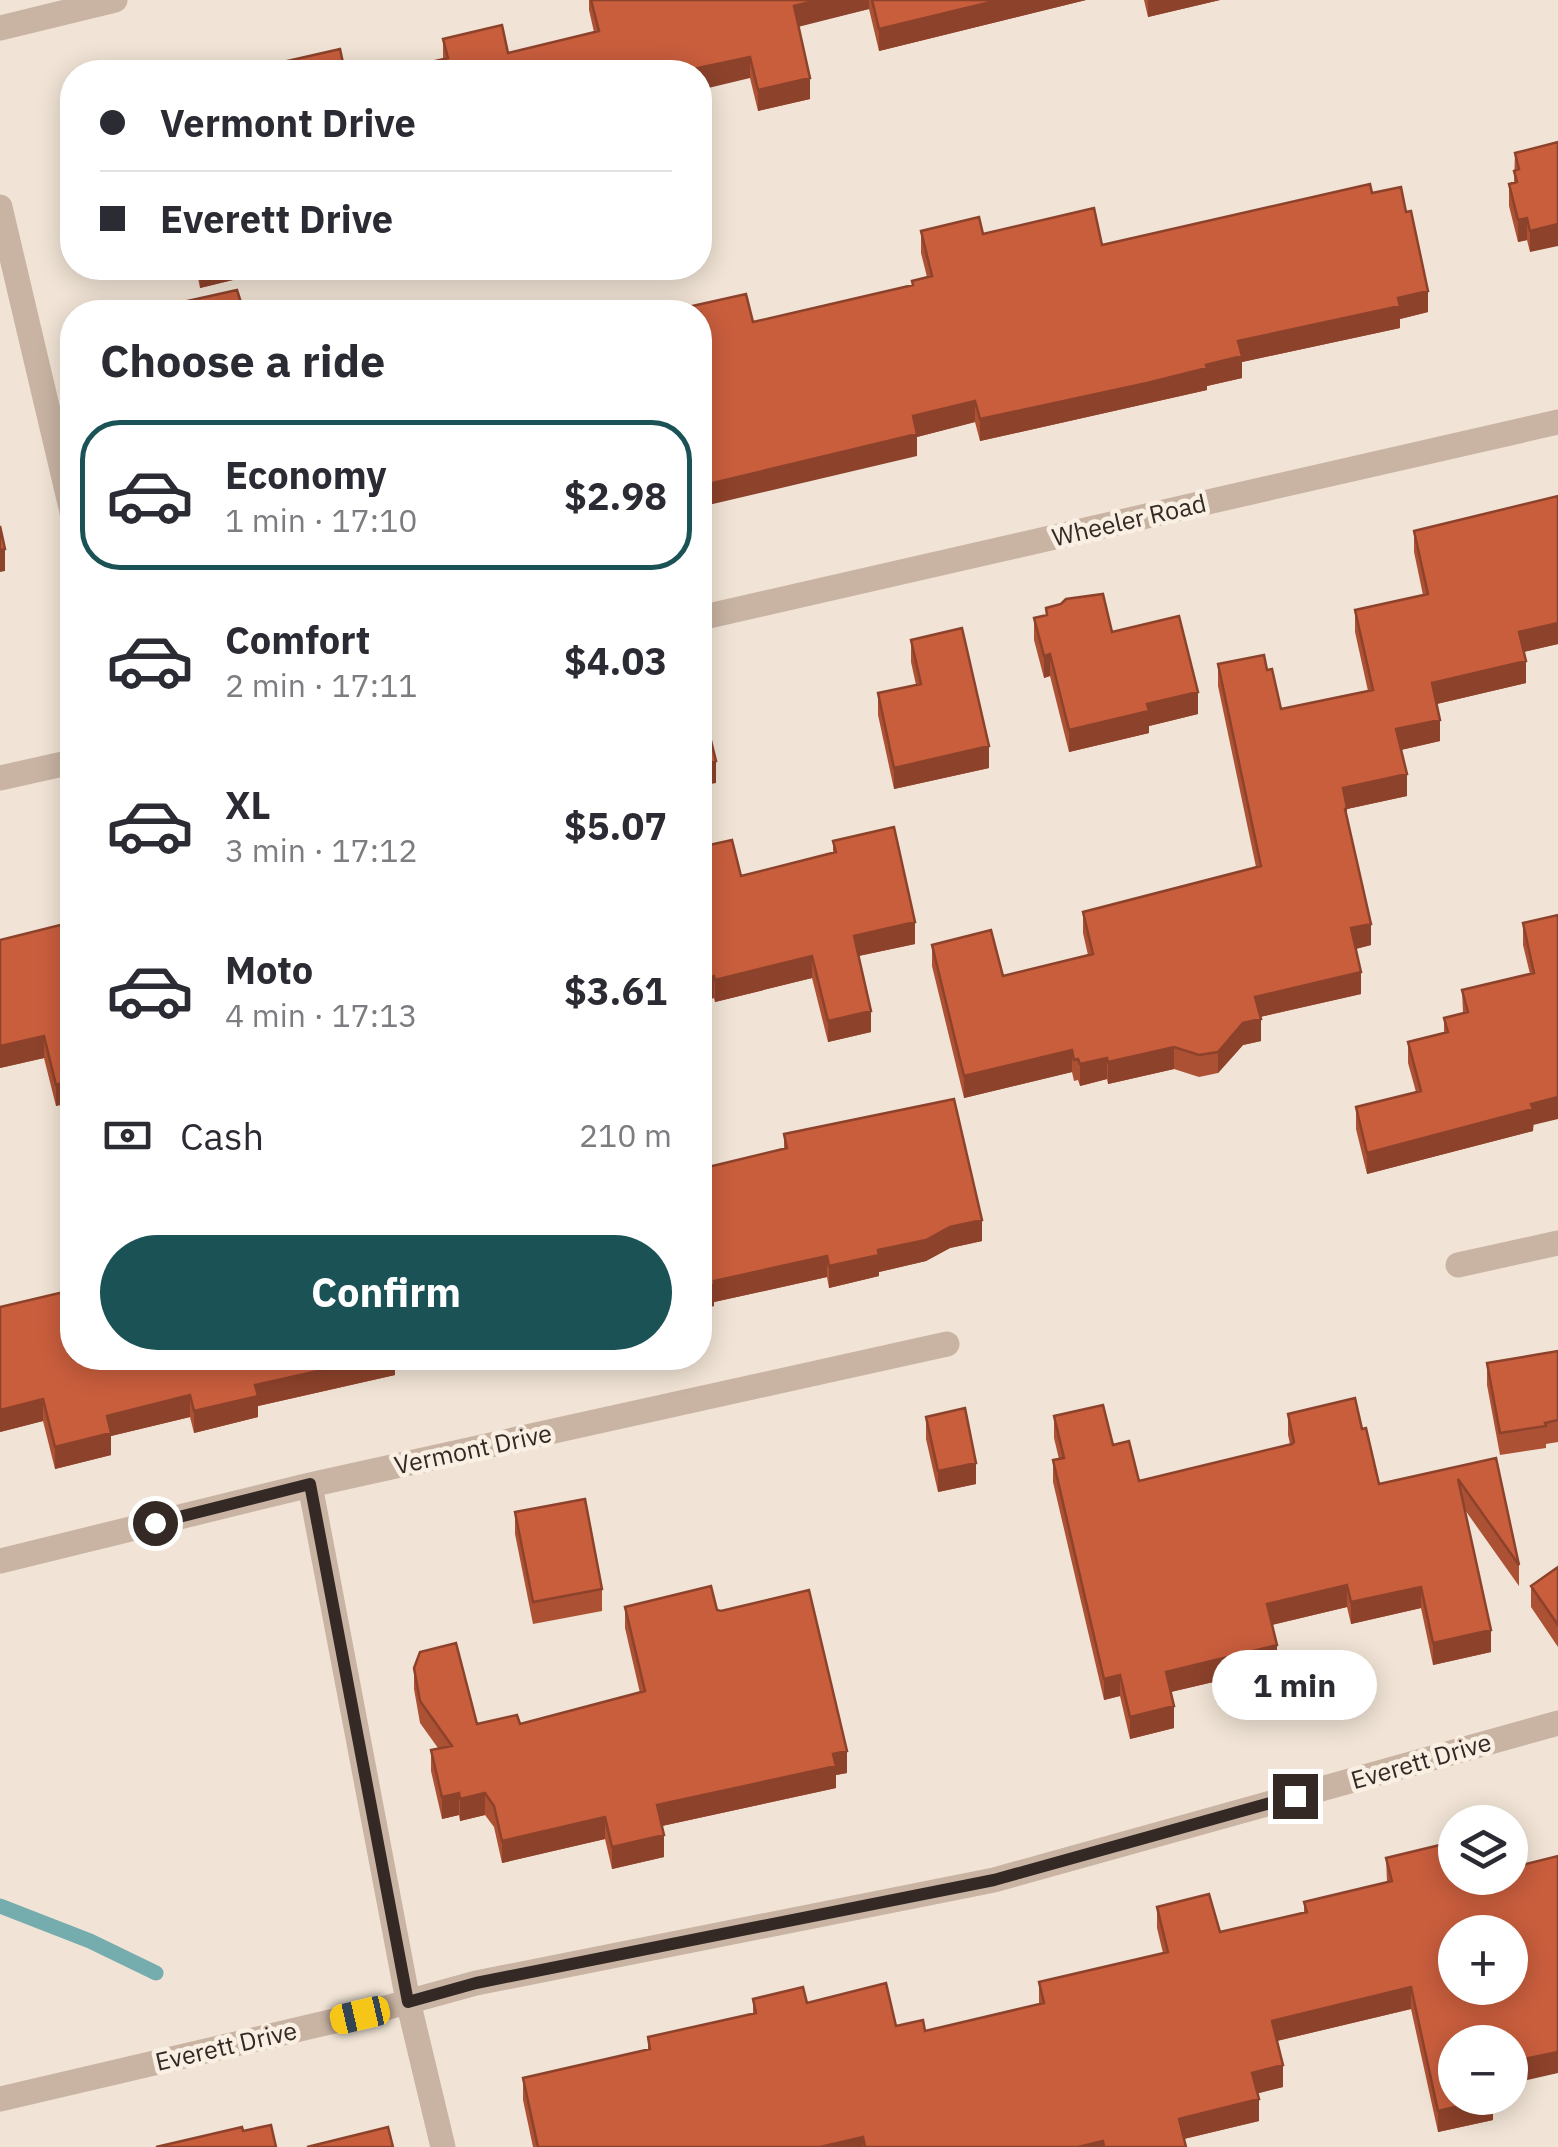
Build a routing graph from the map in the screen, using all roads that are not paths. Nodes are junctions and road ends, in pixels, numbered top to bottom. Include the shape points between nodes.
1 (115, 0) edge
2 (0, 28) edge
3 (0, 207) edge
4 (1558, 422) edge
5 (60, 461) edge
6 (712, 615) edge
7 (60, 765) edge
8 (0, 778) edge
9 (1558, 1243) edge
10 (1458, 1265) dead end
11 (947, 1344) dead end
12 (310, 1484) junction
13 (0, 1561) edge
14 (1558, 1723) edge
15 (408, 2002) junction
16 (0, 2099) edge
17 (443, 2147) edge

1 - 2 street
3 - 5 street
4 - 6 street, Wheeler Road
7 - 8 street
9 - 10 street
11 - 12 street, Vermont Drive
12 - 13 street, Vermont Drive
12 - 15 street
14 - 15 street, Everett Drive via 994,1880
15 - 16 street, Everett Drive
15 - 17 street

